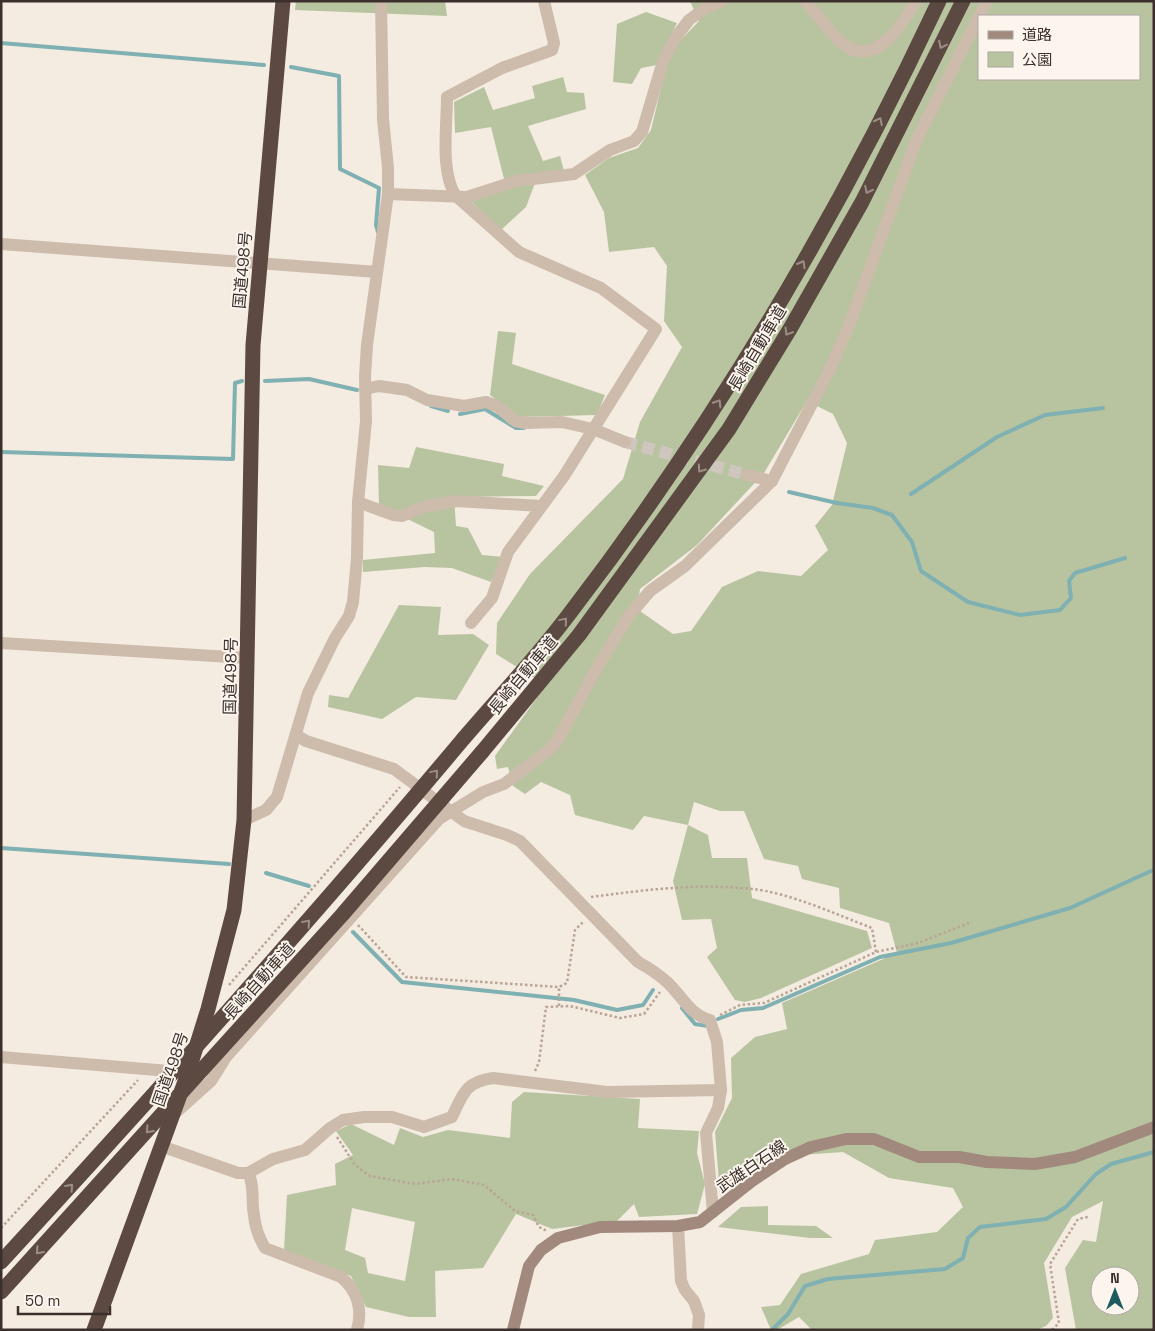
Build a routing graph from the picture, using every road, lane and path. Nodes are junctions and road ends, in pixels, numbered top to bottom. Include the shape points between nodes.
1 (283, 1) edge
2 (381, 1) edge
3 (544, 1) edge
4 (722, 1) edge
5 (805, 1) edge
6 (916, 1) edge
7 (939, 1) edge
8 (963, 1) edge
9 (987, 1) edge
10 (980, 15) edge
11 (978, 19) edge
12 (388, 194) junction
13 (456, 196) junction
14 (1, 244) edge
15 (260, 263) junction
16 (377, 272) junction
17 (365, 389) junction
18 (594, 428) junction
19 (625, 442) tunnel mouth
20 (747, 475) tunnel mouth
21 (772, 482) junction
22 (358, 502) junction
23 (541, 506) junction
24 (471, 623) dead end
25 (1, 643) edge
26 (247, 658) junction
27 (296, 735) junction
28 (408, 778) junction
29 (451, 811) junction
30 (244, 820) junction
31 (577, 899) junction
32 (590, 915) junction
33 (351, 918) junction
34 (972, 922) dead end
35 (876, 952) junction
36 (669, 983) junction
37 (227, 987) dead end
38 (559, 987) junction
39 (558, 1006) junction
40 (710, 1020) junction
41 (1, 1058) edge
42 (147, 1069) junction
43 (188, 1073) junction
44 (529, 1083) junction
45 (721, 1090) junction
46 (172, 1115) junction
47 (1154, 1126) edge
48 (330, 1128) junction
49 (161, 1146) junction
50 (248, 1173) junction
51 (713, 1212) junction
52 (1088, 1217) dead end
53 (678, 1226) junction
54 (1, 1228) edge
55 (558, 1238) junction
56 (1, 1262) edge
57 (1, 1292) edge
58 (94, 1330) edge
59 (357, 1330) edge
60 (513, 1330) edge
61 (698, 1330) edge
62 (1052, 1330) edge

1 - 15 highway, 国道498号
2 - 12 street via 382,120
3 - 13 street via 554,43 552,50 502,68 447,98 446,157 449,186
4 - 13 street via 704,8 676,37 663,61 642,132 634,142 610,150 574,174 516,181 467,197
5 - 6 street via 847,47 861,51 874,50 886,42
56 -> 7 highway, 長崎自動車道, bridge via 334,892 569,614 709,417 772,316 842,194
8 -> 57 highway, 長崎自動車道, bridge via 862,202 790,329 729,429 580,635 335,922
9 - 10 street
11 - 21 street via 917,139 852,320
12 - 13 street
12 - 16 street
13 - 18 street via 519,252 601,288 656,329
14 - 15 street
15 - 16 street
15 - 26 highway, 国道498号 via 253,345
16 - 17 street
17 - 18 street via 379,386 408,390 427,400 464,406 486,402 497,406 515,421 562,422
17 - 22 street via 366,421
18 - 19 street
18 - 23 street
20 - 21 street
21 - 29 street via 685,566 650,591 628,617 549,750 504,784
22 - 23 street via 402,516 423,507 456,501
22 - 27 street via 353,602 349,616 308,693
23 - 24 street via 508,552 492,598
25 - 26 street
26 - 30 highway, 国道498号
27 - 28 street via 394,769
27 - 30 street via 277,796 266,810
28 - 29 street
28 - 37 path
29 - 31 street via 464,821 520,841
29 - 33 street via 439,819
30 - 43 highway, 国道498号 via 234,910
31 - 32 street
31 - 35 path via 672,886 753,889 872,928
32 - 36 street via 638,962
32 - 38 path via 575,930 567,983
33 - 38 path via 406,977
33 - 46 street via 226,1058 211,1081
34 - 35 path via 918,943
35 - 40 path via 764,1003 740,1005
36 - 39 path via 644,1014 620,1018
36 - 40 street via 697,1016
38 - 39 path
39 - 44 path via 546,1007 539,1062
40 - 45 street via 716,1042
41 - 42 street
42 - 43 street
42 - 54 path
43 - 46 highway, 国道498号
44 - 45 street via 607,1092
44 - 48 street via 493,1078 480,1080 465,1089 452,1117 424,1127 392,1117 364,1116 343,1120
45 - 51 street via 718,1108 706,1133
46 - 49 highway, 国道498号
47 - 51 main road, 武雄白石線 via 1075,1157 1035,1164 919,1157 874,1139 846,1139 811,1146 785,1159
48 - 50 street via 305,1150 273,1159
48 - 55 path via 354,1166 370,1176 415,1184 452,1179 484,1185 515,1211 533,1215 539,1227
49 - 50 street via 238,1173
49 - 58 highway, 国道498号
50 - 59 street via 254,1215 265,1248 341,1277 351,1286 359,1308
51 - 53 main road, 武雄白石線 via 700,1222
52 - 62 path via 1078,1219 1050,1264 1059,1323
53 - 55 main road, 武雄白石線 via 600,1227
53 - 61 street via 681,1280 694,1301
55 - 60 main road, 武雄白石線 via 541,1250 529,1266

